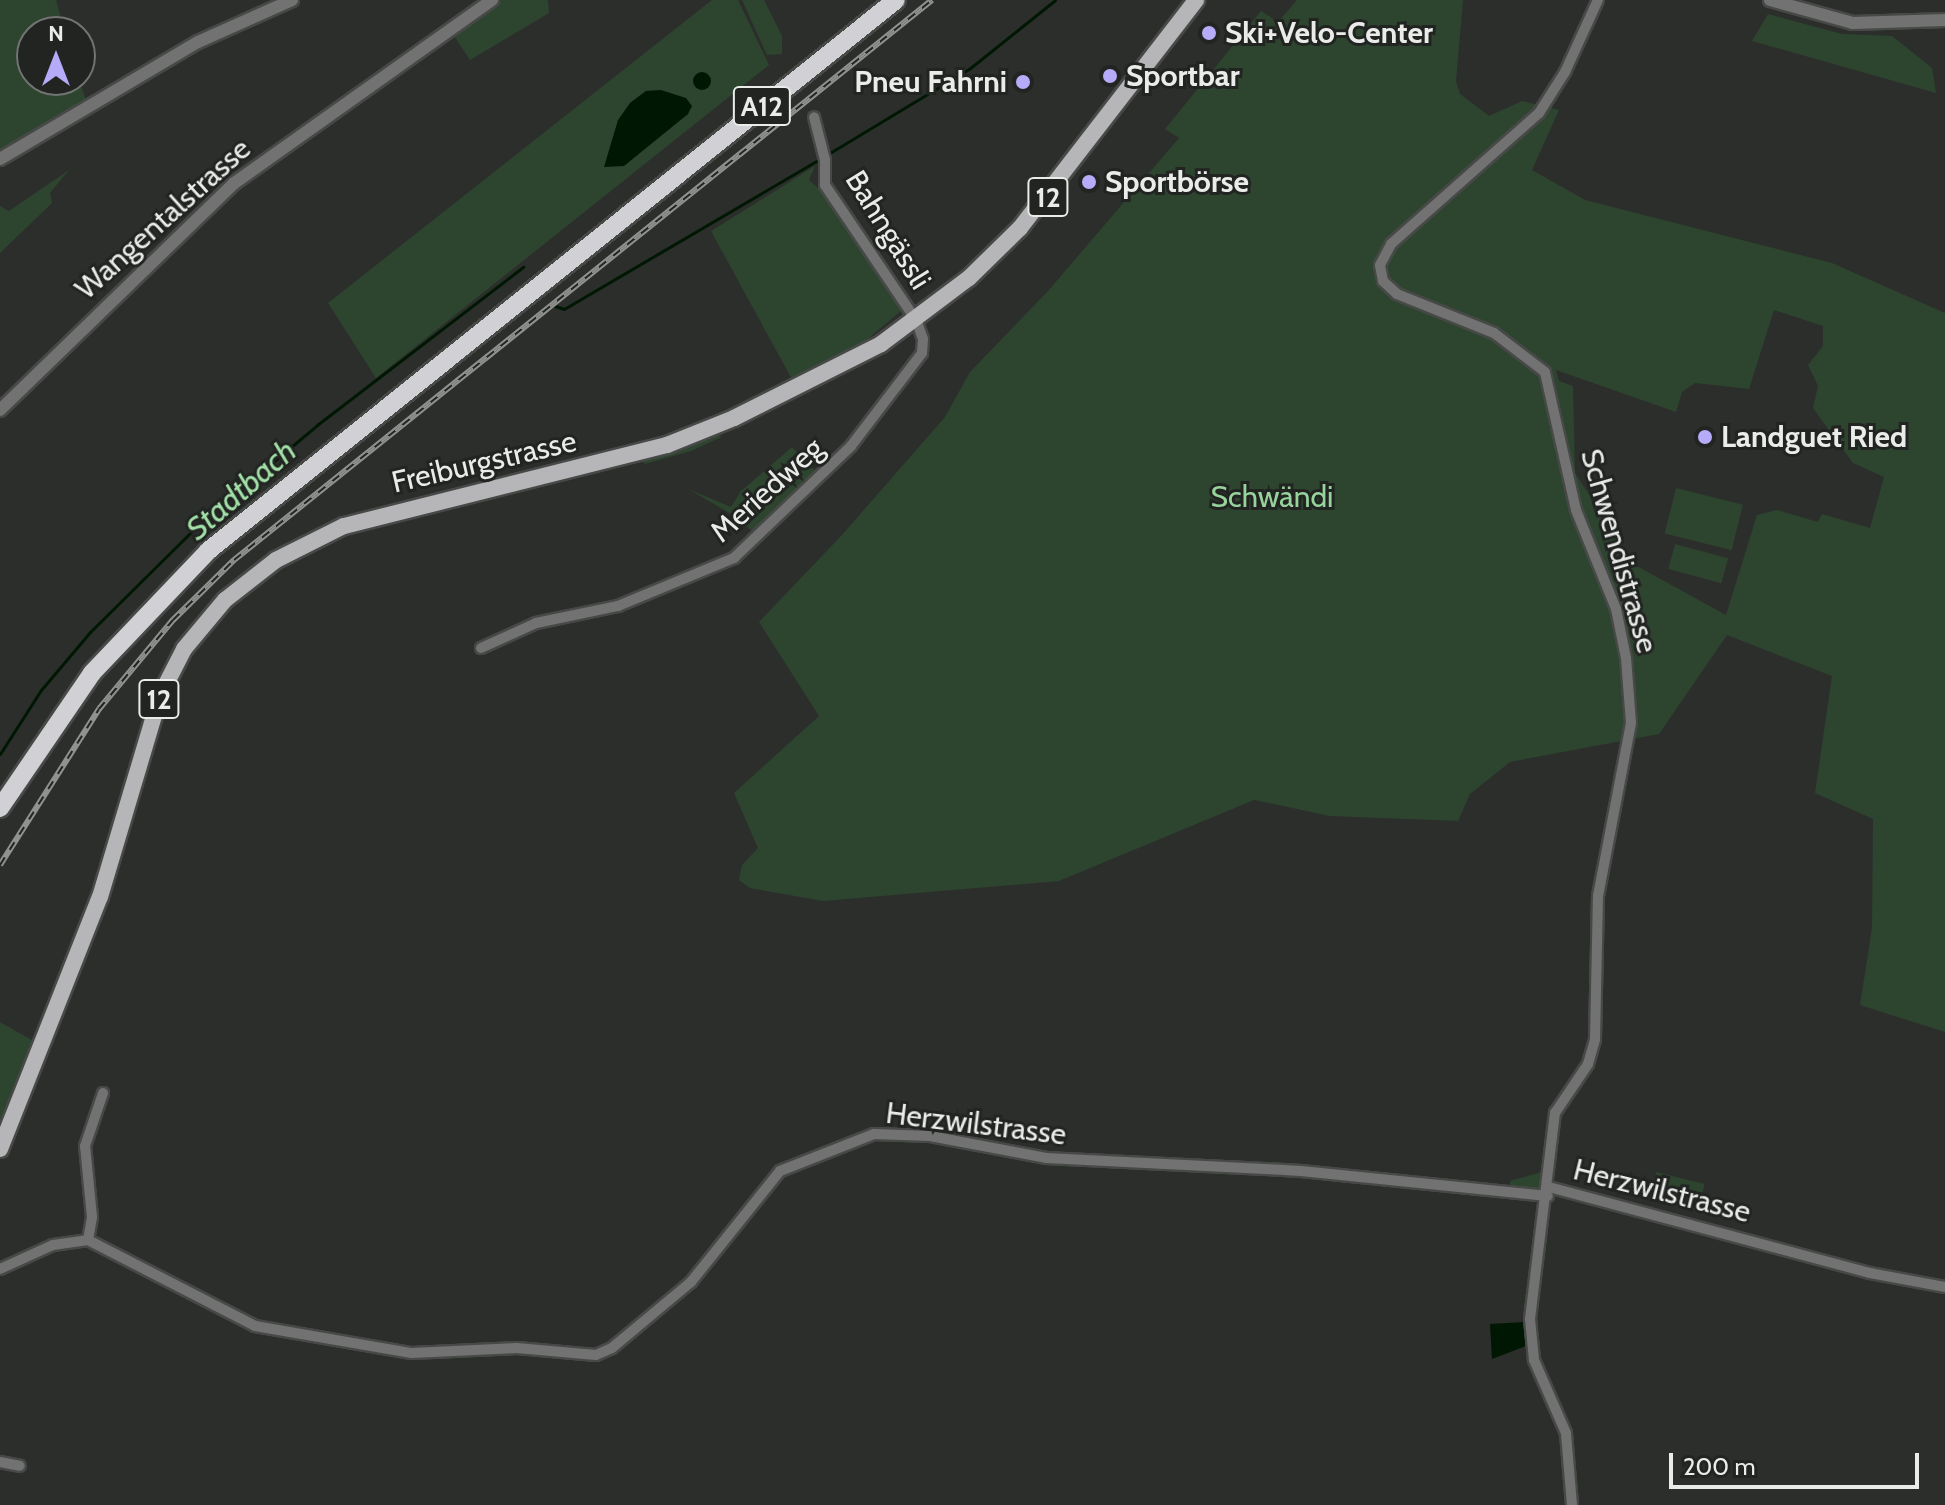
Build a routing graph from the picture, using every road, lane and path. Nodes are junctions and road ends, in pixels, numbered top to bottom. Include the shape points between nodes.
1 (292, 0) edge
2 (492, 0) edge
3 (877, 0) edge
4 (896, 0) edge
5 (1196, 0) edge
6 (1598, 0) edge
7 (1770, 0) edge
8 (1945, 20) edge
9 (814, 117) dead end
10 (0, 159) edge
11 (916, 320) junction
12 (0, 410) edge
13 (481, 648) dead end
14 (0, 784) edge
15 (0, 808) edge
16 (103, 1093) dead end
17 (0, 1149) edge
18 (1549, 1192) junction
19 (88, 1240) junction
20 (0, 1269) edge
21 (1945, 1287) edge
22 (0, 1462) edge
23 (20, 1466) dead end
24 (1572, 1505) edge

1 - 10 street via 198,42
2 - 12 street, Wangentalstrasse via 233,184
3 - 14 highway, A12 via 217,527 150,590 84,664
4 - 15 highway, A12 via 208,551 92,673
5 - 11 main road, Freiburgstrasse / 12 via 1033,214 980,268
6 - 18 street, Schwendistrasse via 1565,72 1539,113 1391,244 1380,265 1383,281 1397,294 1494,333 1545,372 1576,510 1616,609 1626,658 1631,723 1598,896 1595,1039 1588,1064 1555,1113
7 - 8 street via 1863,24
9 - 11 street, Bahngässli via 825,185
11 - 13 street, Meriedweg via 924,346 915,363 857,439 751,546 618,606 528,626
11 - 17 main road, Freiburgstrasse / 12 via 824,376 688,437 586,468 355,522 285,554 232,593 198,629 165,683 100,897
16 - 19 street via 85,1146 92,1217
18 - 19 street, Herzwilstrasse via 1301,1171 1046,1158 930,1136 874,1134 780,1171 691,1282 612,1348 596,1355 517,1348 412,1353 255,1326
18 - 21 street, Herzwilstrasse
18 - 24 street, Schwendistrasse via 1530,1335 1534,1360 1566,1433
19 - 20 street via 53,1245
22 - 23 street

